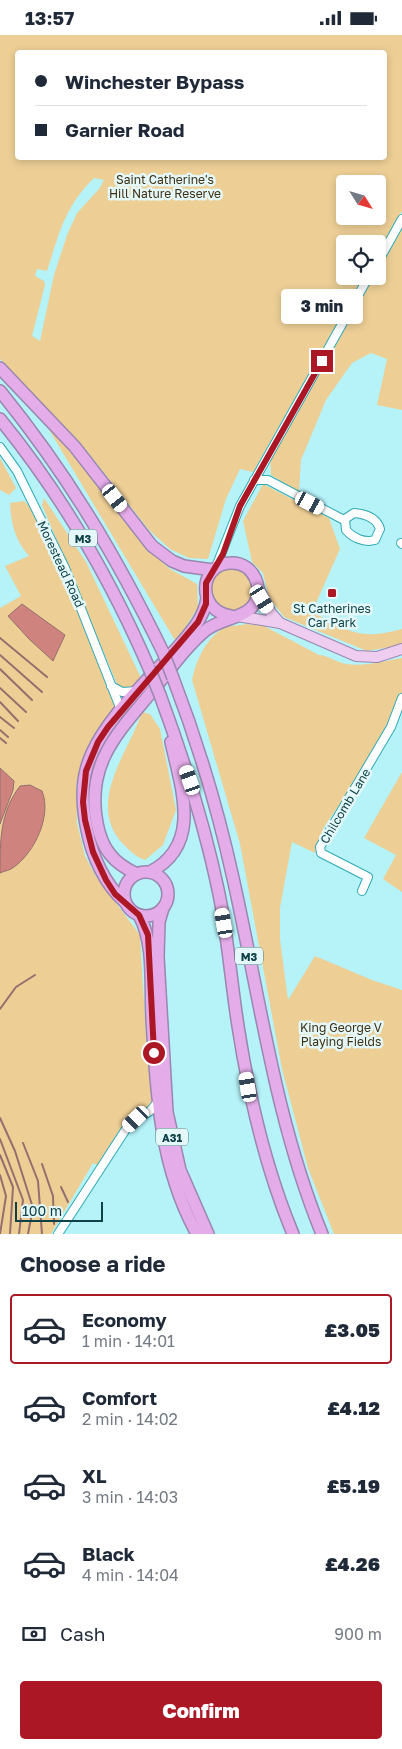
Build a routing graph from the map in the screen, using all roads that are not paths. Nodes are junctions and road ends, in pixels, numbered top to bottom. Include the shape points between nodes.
1 (402, 219) edge
2 (386, 248) edge
3 (364, 285) edge
4 (0, 368) edge
5 (0, 391) edge
6 (0, 419) edge
7 (0, 447) edge
8 (254, 481) junction
9 (344, 520) junction
10 (227, 544) junction
11 (237, 563) junction
12 (214, 570) junction
13 (259, 589) junction
14 (207, 598) junction
15 (234, 616) junction
16 (280, 623) junction
17 (402, 649) edge
18 (111, 686) junction
19 (139, 690) junction
20 (160, 695) junction
21 (402, 698) edge
22 (121, 710) junction
23 (150, 872) junction
24 (136, 874) junction
25 (362, 891) dead end
26 (125, 902) junction
27 (163, 908) junction
28 (139, 915) junction
29 (158, 1102) junction
30 (141, 1116) junction
31 (160, 1120) junction
32 (58, 1234) edge
33 (197, 1234) edge
34 (208, 1234) edge
35 (293, 1234) edge
36 (322, 1234) edge

1 - 2 street
3 - 8 street
4 - 12 highway via 94,469 152,546 184,566
5 - 36 highway, M3, bridge via 38,439 92,518 129,583 173,678 219,817 276,1090 296,1164
6 - 20 highway, M3, bridge via 44,476 89,547 125,614
7 - 18 street, Morestead Road via 17,471 65,568
8 - 9 street via 268,480
8 - 10 street via 235,518
9 - 9 street via 354,513 368,516 378,523 378,536 366,542 351,535
10 - 11 street via 229,554
10 - 12 street
11 - 12 highway via 226,563
11 - 13 highway via 255,575
12 - 14 highway via 206,583
13 - 15 highway via 253,607
13 - 16 main road
14 - 15 highway via 214,609
14 - 19 highway via 204,611 192,631
15 - 16 main road
15 - 24 highway via 204,631 117,733 101,759 94,802 101,839 112,859
16 - 17 main road via 356,656 377,657
18 - 19 street via 122,692
18 - 22 street, Morestead Road
19 - 22 highway
20 - 23 highway, M3 via 182,794 184,818 175,853
20 - 35 highway, M3 via 190,780 210,853 225,929 248,1087 268,1167
21 - 25 street, Chilcomb Lane via 391,727 320,847 321,853 328,858 368,877
22 - 26 highway via 90,757 83,802 88,837 100,867 115,894
23 - 24 highway
23 - 27 highway via 167,886
24 - 26 highway via 124,889
26 - 28 highway
27 - 28 highway via 152,915
27 - 34 highway, A31 via 159,922 158,957 167,1112 180,1170
28 - 29 highway, A31 via 148,935
29 - 30 street
29 - 31 highway, A31
30 - 31 street
30 - 32 street via 120,1137
31 - 33 highway, A31 via 173,1174

